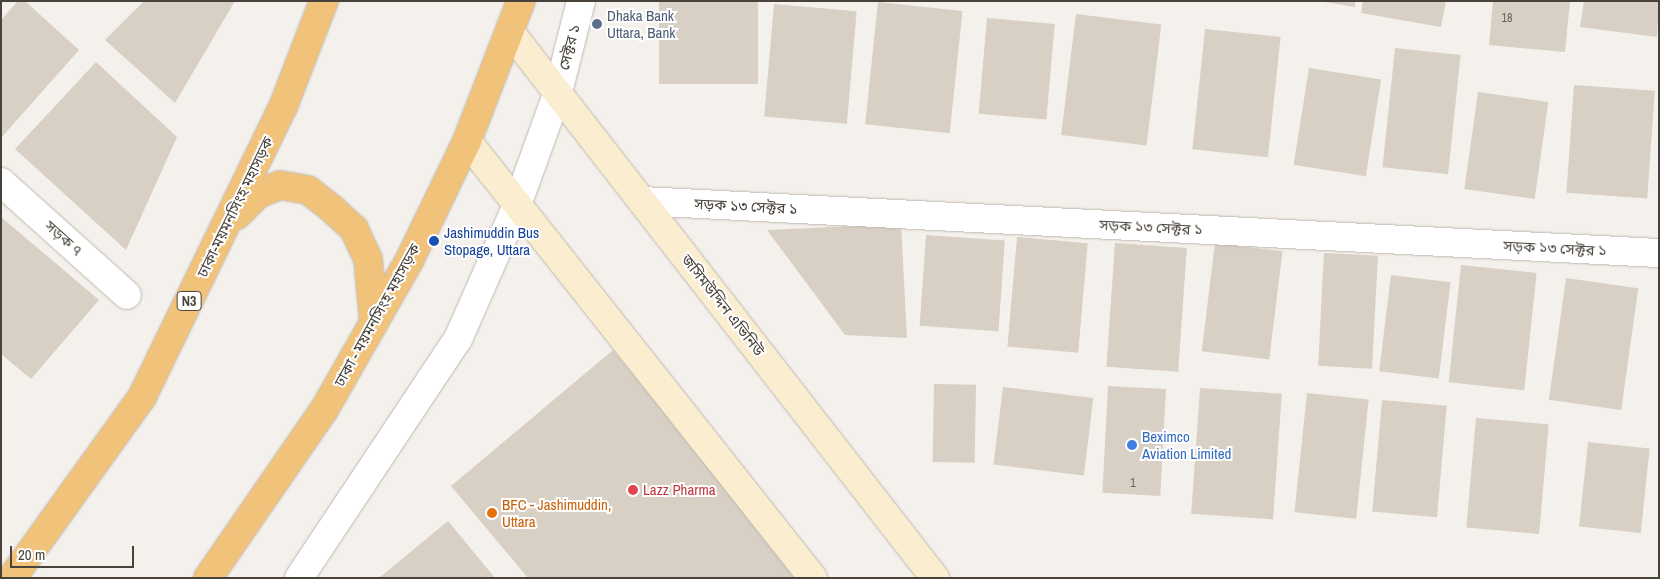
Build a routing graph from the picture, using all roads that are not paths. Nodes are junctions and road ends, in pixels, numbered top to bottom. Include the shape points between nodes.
1 (324, 1) edge
2 (521, 1) edge
3 (581, 1) edge
4 (511, 33) junction
5 (558, 92) junction
6 (467, 141) junction
7 (1, 182) edge
8 (642, 200) junction
9 (517, 205) junction
10 (228, 223) junction
11 (1659, 253) edge
12 (127, 295) dead end
13 (374, 323) junction
14 (12, 578) edge
15 (208, 578) edge
16 (299, 578) edge
17 (812, 578) edge
18 (935, 578) edge

1 - 10 highway, ঢাকা-ময়মনসিংহ মহাসড়ক / N3 via 283,107
2 - 4 highway, ঢাকা - ময়মনসিংহ মহাসড়ক
3 - 5 street, সেক্টর ১
4 - 5 street, জসিমউদ্দিন এভিনিউ
4 - 6 highway, ঢাকা - ময়মনসিংহ মহাসড়ক
5 - 8 street, জসিমউদ্দিন এভিনিউ
5 - 9 street, সেক্টর ১
6 - 9 street
6 - 13 highway, ঢাকা - ময়মনসিংহ মহাসড়ক
7 - 12 street, সড়ক ৭
8 - 11 street, সড়ক ১৩ সেক্টর ১
8 - 18 street, জসিমউদ্দিন এভিনিউ
9 - 16 street, সেক্টর ১ via 458,339
9 - 17 street
10 - 13 highway via 258,194 280,185 308,190 354,229 368,259
10 - 14 highway, ঢাকা-ময়মনসিংহ মহাসড়ক / N3 via 142,397
13 - 15 highway, ঢাকা - ময়মনসিংহ মহাসড়ক via 324,410

